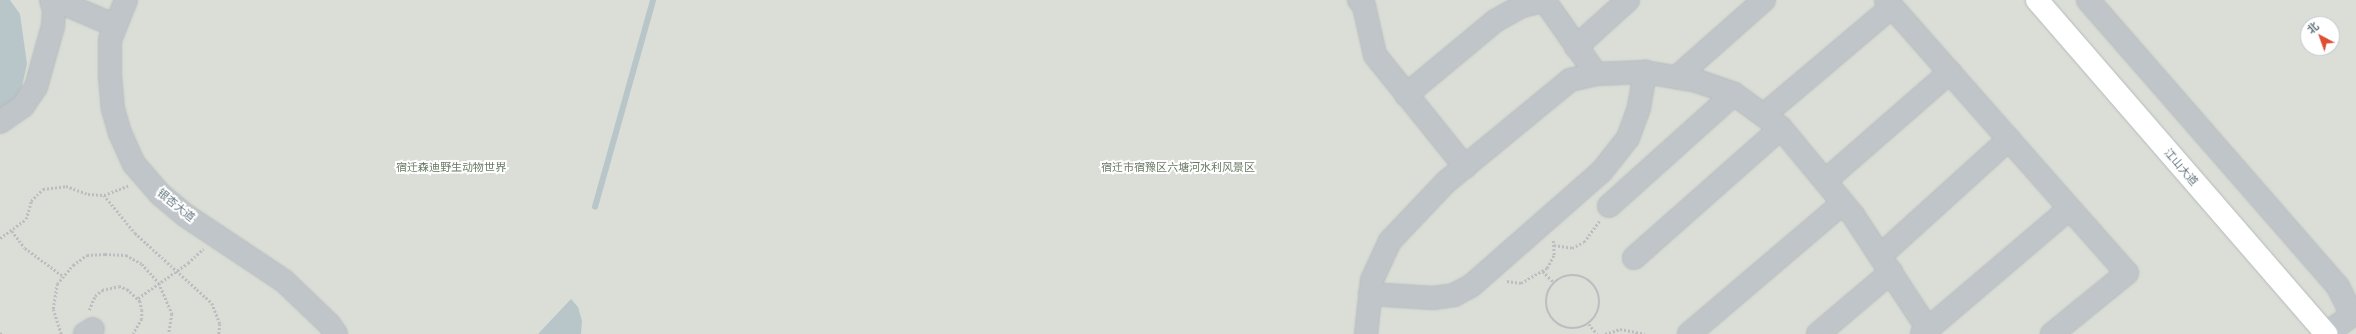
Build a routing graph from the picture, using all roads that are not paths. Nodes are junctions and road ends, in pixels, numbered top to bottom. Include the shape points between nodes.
1 (51, 0) edge
2 (56, 0) edge
3 (127, 0) edge
4 (1628, 0) edge
5 (1764, 0) edge
6 (2037, 0) edge
7 (2088, 0) edge
8 (1544, 1) edge
9 (1365, 2) edge
10 (1889, 3) edge
11 (116, 26) junction
12 (1576, 47) junction
13 (1645, 72) junction
14 (1950, 72) junction
15 (1596, 74) junction
16 (1677, 77) junction
17 (1734, 94) junction
18 (1406, 95) junction
19 (0, 122) edge
20 (1773, 122) junction
21 (2009, 139) junction
22 (1465, 167) junction
23 (1825, 181) junction
24 (1843, 203) junction
25 (1608, 206) road end
26 (2073, 212) junction
27 (1634, 258) dead end
28 (1886, 264) junction
29 (1370, 294) junction
30 (2354, 313) edge
31 (1363, 331) edge
32 (1925, 331) edge
33 (336, 334) edge
34 (1689, 334) edge
35 (1818, 334) edge
36 (2052, 334) edge
37 (2326, 334) edge

1 - 19 street via 54,10 53,26 36,86 23,106
2 - 11 street
3 - 11 street, 银杏大道
4 - 12 street
5 - 16 street
6 - 37 main road, 江山大道
7 - 30 street via 2338,287
8 - 12 street
8 - 18 street via 1522,6 1495,21
9 - 18 street via 1375,56
10 - 14 street
10 - 20 street
11 - 33 street, 银杏大道 via 110,40 113,109 120,133 134,164 160,194 284,281 329,324
12 - 15 street
13 - 15 street
13 - 16 street
13 - 29 street via 1639,107 1628,138 1602,171 1485,274 1454,295 1407,298
14 - 21 street
14 - 23 street
15 - 22 street via 1570,80
16 - 17 street
17 - 20 street
17 - 25 street
18 - 22 street
20 - 23 street
20 - 27 street
21 - 26 street
21 - 28 street
22 - 29 street via 1446,182 1390,241 1372,280
23 - 24 street
24 - 28 street
24 - 34 street
26 - 32 street via 2063,214
26 - 36 street via 2127,273
28 - 32 street
28 - 35 street
29 - 31 street
30 - 37 street

